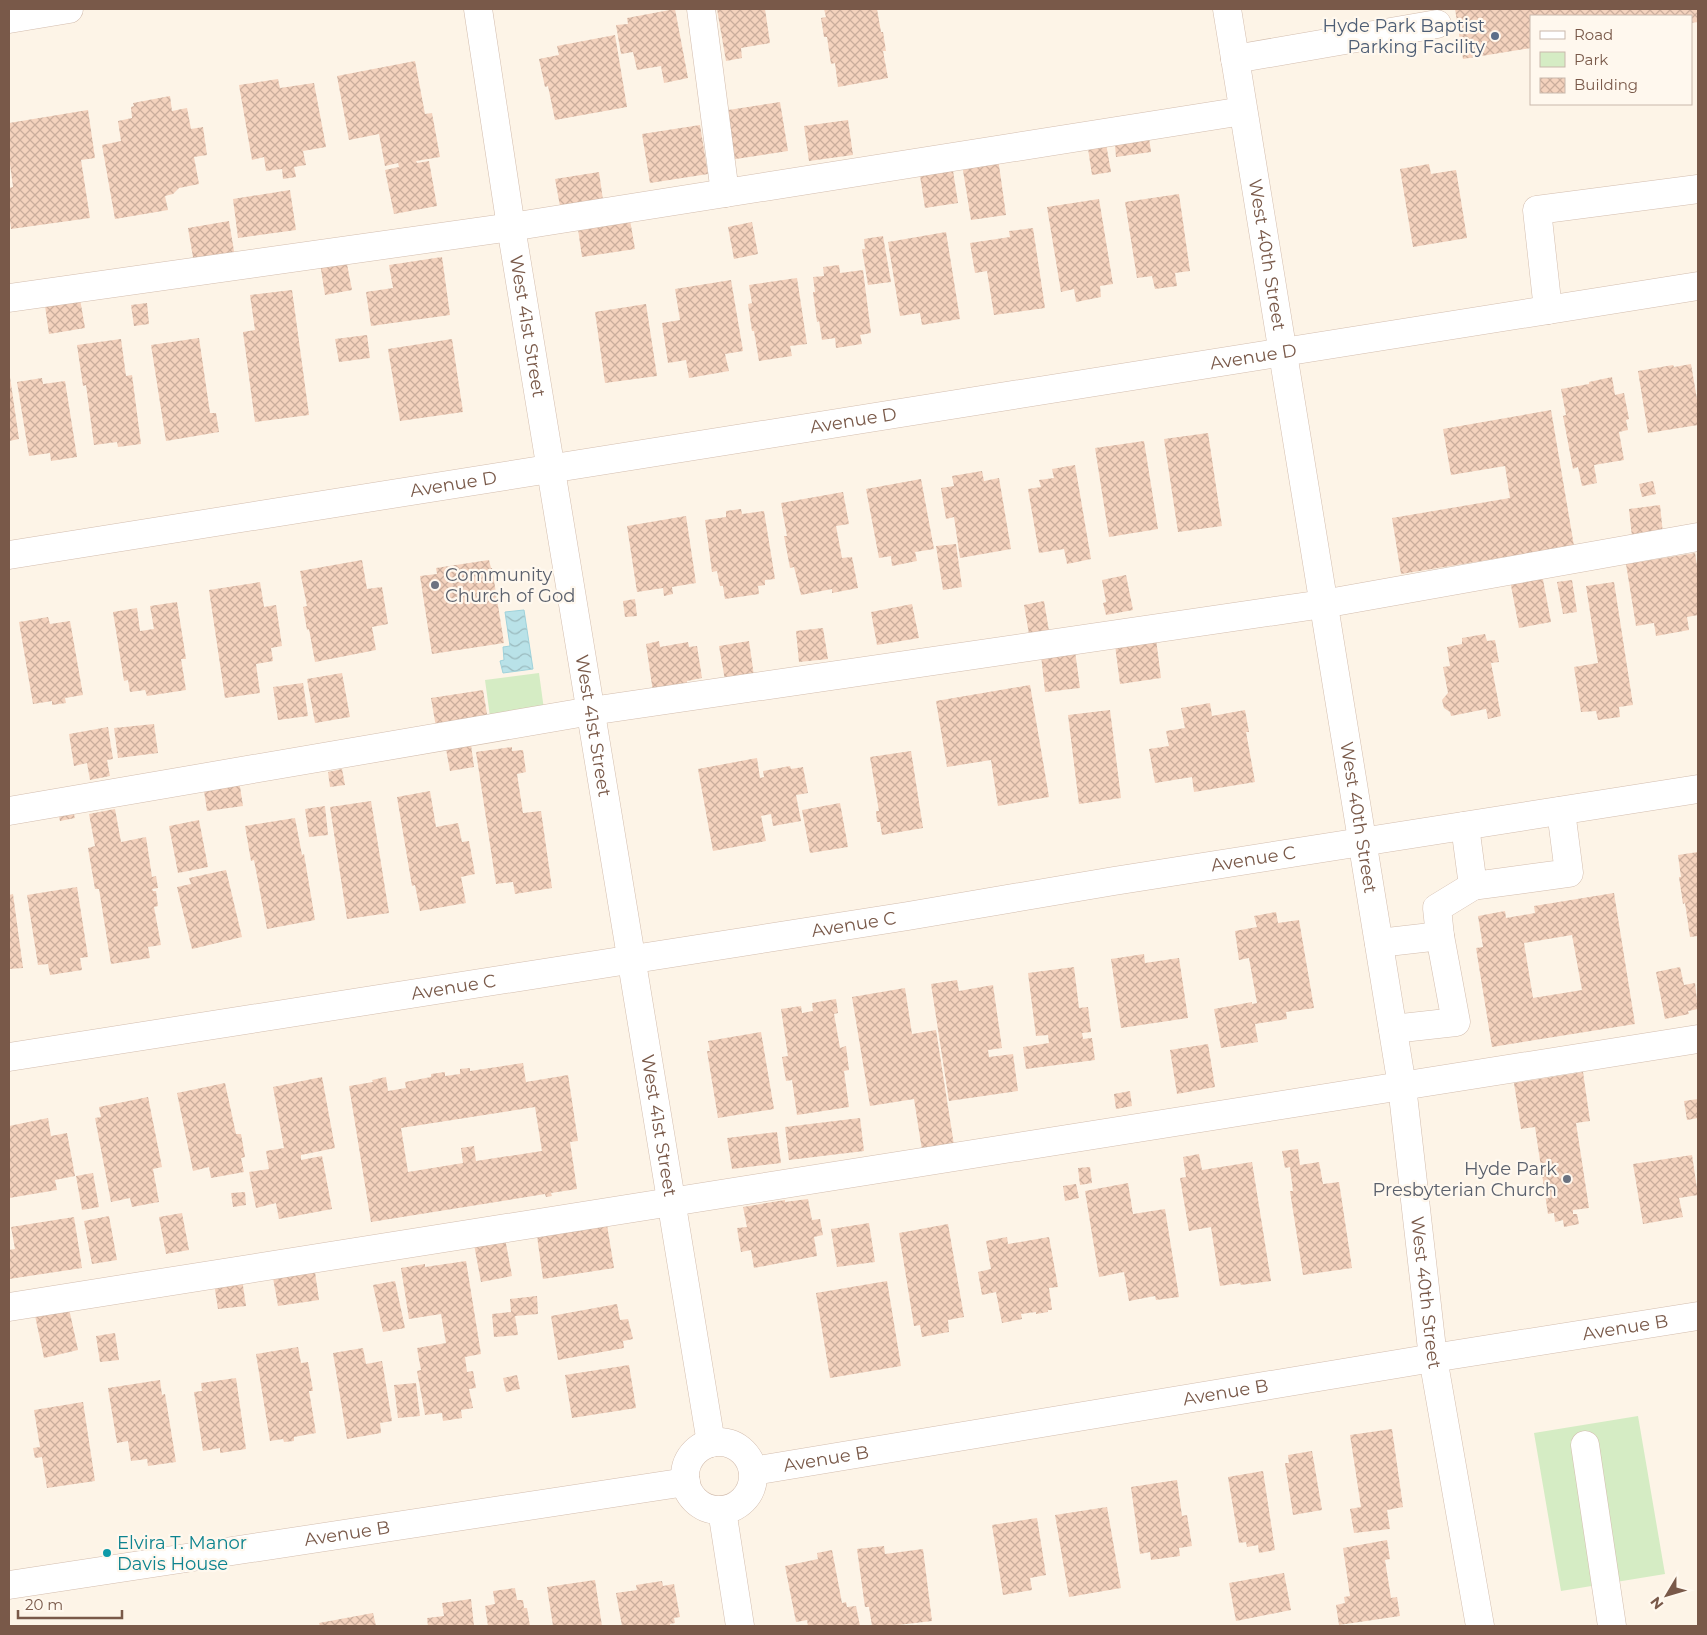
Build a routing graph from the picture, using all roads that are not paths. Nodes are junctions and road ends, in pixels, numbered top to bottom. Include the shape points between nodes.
1 (69, 9) edge
2 (478, 9) edge
3 (701, 9) edge
4 (1227, 9) edge
5 (9, 19) edge
6 (1437, 24) dead end
7 (1235, 59) junction
8 (1243, 111) junction
9 (1698, 189) edge
10 (725, 193) junction
11 (511, 227) junction
12 (1698, 286) edge
13 (9, 298) edge
14 (1548, 310) junction
15 (1283, 352) junction
16 (551, 469) junction
17 (1698, 537) edge
18 (9, 555) edge
19 (1323, 604) junction
20 (591, 711) junction
21 (1698, 789) edge
22 (9, 811) edge
23 (1561, 811) junction
24 (1465, 826) junction
25 (1362, 842) junction
26 (1473, 886) junction
27 (1440, 936) junction
28 (1379, 943) junction
29 (631, 959) junction
30 (1393, 1029) junction
31 (1698, 1039) edge
32 (9, 1057) edge
33 (1402, 1086) junction
34 (671, 1202) junction
35 (9, 1307) edge
36 (1698, 1316) edge
37 (1433, 1358) junction
38 (711, 1443) junction
39 (1585, 1446) dead end
40 (753, 1471) junction
41 (686, 1482) junction
42 (722, 1510) junction
43 (9, 1585) edge
44 (740, 1626) edge
45 (1480, 1626) edge
46 (1612, 1626) edge

1 - 5 street
2 - 11 street, West 41st Street
3 - 10 street
4 - 7 street, West 40th Street
6 - 7 street
7 - 8 street, West 40th Street
8 - 10 street
8 - 15 street, West 40th Street
9 - 14 street via 1537,210
10 - 11 street
11 - 13 street
11 - 16 street, West 41st Street
12 - 14 street, Avenue D
14 - 15 street, Avenue D
15 - 16 street, Avenue D
15 - 19 street, West 40th Street
16 - 18 street, Avenue D
16 - 20 street, West 41st Street
17 - 19 street
19 - 20 street
19 - 25 street, West 40th Street
20 - 22 street
20 - 29 street, West 41st Street
21 - 23 street, Avenue C
23 - 24 street, Avenue C
23 - 26 street via 1569,873
24 - 25 street, Avenue C
24 - 26 street
25 - 28 street, West 40th Street
25 - 29 street, Avenue C
26 - 27 street via 1438,908
27 - 28 street
27 - 30 street via 1456,1022
28 - 30 street, West 40th Street
29 - 32 street, Avenue C
29 - 34 street, West 41st Street
30 - 33 street, West 40th Street
31 - 33 street
33 - 34 street
33 - 37 street, West 40th Street
34 - 35 street
34 - 38 street, West 41st Street
36 - 37 street, Avenue B
37 - 40 street, Avenue B
37 - 45 street, West 40th Street
38 - 40 street via 732,1445 749,1460
38 - 41 street via 693,1454 688,1462
39 - 46 street
40 - 42 street via 749,1493 737,1505
41 - 42 street via 694,1500 712,1510
41 - 43 street, Avenue B
42 - 44 street

